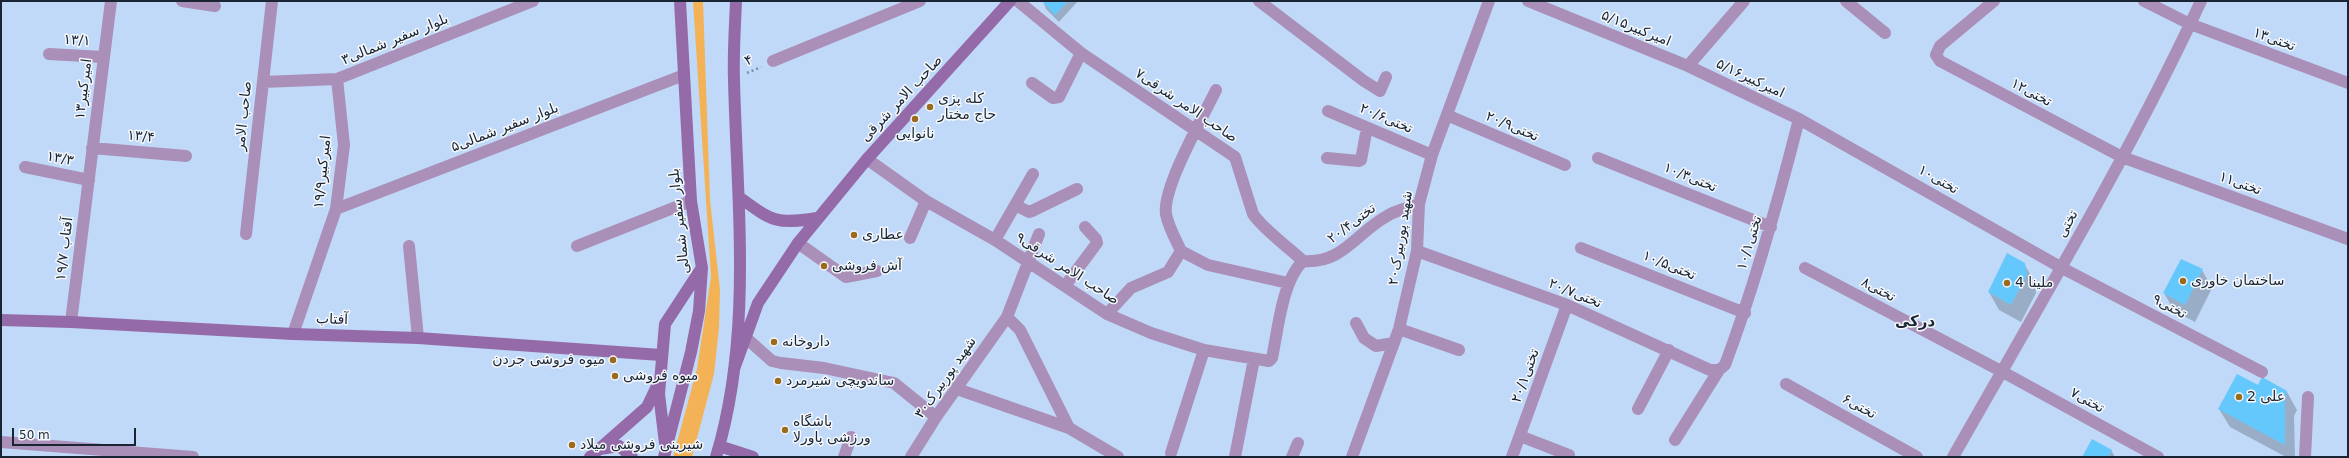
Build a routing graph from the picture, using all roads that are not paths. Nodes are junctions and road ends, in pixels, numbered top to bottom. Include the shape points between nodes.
1 (111, 1) edge
2 (182, 1) edge
3 (272, 1) edge
4 (533, 1) edge
5 (680, 1) edge
6 (736, 1) edge
7 (920, 1) edge
8 (1010, 1) edge
9 (1018, 1) edge
10 (1259, 1) edge
11 (1489, 1) edge
12 (1528, 1) edge
13 (1744, 1) edge
14 (1846, 1) edge
15 (1994, 1) edge
16 (2144, 1) edge
17 (2201, 1) edge
18 (215, 6) dead end
19 (2190, 24) junction
20 (1885, 33) dead end
21 (1081, 53) junction
22 (49, 54) dead end
23 (103, 57) junction
24 (773, 62) road end
25 (1688, 66) junction
26 (684, 75) junction
27 (1386, 77) dead end
28 (337, 79) junction
29 (263, 82) junction
30 (1032, 83) dead end
31 (2348, 83) edge
32 (1216, 90) dead end
33 (1328, 111) dead end
34 (1449, 116) junction
35 (1799, 119) junction
36 (1367, 128) junction
37 (1196, 132) junction
38 (92, 148) junction
39 (1432, 155) junction
40 (186, 156) dead end
41 (2122, 157) junction
42 (1327, 158) dead end
43 (1598, 158) dead end
44 (867, 159) junction
45 (1564, 165) dead end
46 (25, 167) dead end
47 (1033, 174) dead end
48 (89, 180) junction
49 (1077, 189) dead end
50 (739, 198) junction
51 (691, 201) junction
52 (926, 201) junction
53 (1419, 204) junction
54 (1017, 206) junction
55 (336, 209) junction
56 (817, 218) junction
57 (1085, 227) dead end
58 (1771, 227) junction
59 (246, 234) dead end
60 (1039, 234) dead end
61 (910, 238) dead end
62 (2348, 239) edge
63 (995, 240) junction
64 (798, 243) junction
65 (409, 246) dead end
66 (577, 246) dead end
67 (1581, 248) dead end
68 (1181, 251) junction
69 (1416, 251) junction
70 (1303, 261) junction
71 (1028, 262) junction
72 (702, 268) junction
73 (1805, 268) dead end
74 (2062, 268) junction
75 (877, 271) dead end
76 (1288, 282) junction
77 (1065, 286) junction
78 (1567, 305) junction
79 (1745, 313) junction
80 (1107, 314) junction
81 (1007, 317) junction
82 (1, 320) edge
83 (71, 322) junction
84 (1356, 323) dead end
85 (1399, 329) junction
86 (292, 334) junction
87 (745, 337) junction
88 (418, 338) junction
89 (1394, 343) junction
90 (1204, 350) junction
91 (1459, 350) dead end
92 (1669, 350) junction
93 (662, 355) junction
94 (1254, 359) junction
95 (734, 369) junction
96 (1718, 370) junction
97 (2001, 371) junction
98 (2262, 372) dead end
99 (659, 382) junction
100 (1786, 384) dead end
101 (957, 389) junction
102 (2308, 397) dead end
103 (1638, 409) dead end
104 (936, 417) junction
105 (1068, 428) junction
106 (1520, 436) junction
107 (851, 437) dead end
108 (1675, 440) dead end
109 (1, 442) edge
110 (1298, 443) dead end
111 (600, 449) junction
112 (717, 451) edge
113 (665, 453) edge
114 (1171, 454) dead end
115 (1569, 455) dead end
116 (193, 457) edge
117 (590, 457) edge
118 (632, 457) edge
119 (753, 457) edge
120 (844, 457) edge
121 (911, 457) edge
122 (1118, 457) edge
123 (1235, 457) edge
124 (1292, 457) edge
125 (1352, 457) edge
126 (1512, 457) edge
127 (1917, 457) edge
128 (1953, 457) edge
129 (2158, 457) edge
130 (2305, 457) edge

1 - 23 street, امیرکبیر۱۳
2 - 18 street
3 - 29 street, صاحب الامر
4 - 28 street, بلوار سفیر شمالی۳
5 - 26 street, بلوار سفیر شمالی
6 - 50 street via 734,78
7 - 24 street
8 - 44 street, صاحب الامر شرقی
9 - 21 street, صاحب الامر شرقی۷
10 - 27 street via 1380,91
11 - 34 street, شهید پوربیرک۲۰
12 - 25 street, امیرکبیر۵/۱۵
13 - 25 street
14 - 20 street
15 - 41 street, تختی۱۲ via 1938,48 1937,57 1944,64
16 - 19 street, تختی۱۳
17 - 19 street, تختی
19 - 31 street, تختی۱۳
19 - 41 street, تختی
21 - 30 street via 1059,97 1053,98
21 - 37 street, صاحب الامر شرقی۷
22 - 23 street, ۱۳/۱
23 - 38 street, امیرکبیر۱۳
25 - 35 street, امیرکبیر۵/۱۶
26 - 51 street, بلوار سفیر شمالی
26 - 55 street, بلوار سفیر شمالی۵
28 - 29 street, بلوار سفیر شمالی۳
28 - 55 street, امیرکبیر۱۹/۹ via 344,145
29 - 59 street, صاحب الامر
32 - 37 street
33 - 36 street, تختی۲۰/۶
34 - 39 street, شهید پوربیرک۲۰
34 - 45 street, تختی۲۰/۹
35 - 58 street, تختی۱۰/۱
35 - 74 street, تختی۱۰
36 - 39 street, تختی۲۰/۶
36 - 42 street via 1359,162
37 - 68 street via 1178,166 1166,208
37 - 70 street, صاحب الامر شرقی۷ via 1235,157 1253,214 1258,222
38 - 40 street, ۱۳/۴
38 - 48 street, امیرکبیر۱۳
39 - 53 street, شهید پوربیرک۲۰
41 - 62 street, تختی۱۱
41 - 74 street, تختی
43 - 58 street, تختی۱۰/۳
44 - 52 street, صاحب الامر شرقی۹
44 - 56 street, صاحب الامر شرقی
46 - 48 street, ۱۳/۳
47 - 54 street
48 - 83 street, آفتاب ۱۹/۷
49 - 54 street via 1029,212
50 - 56 street via 768,218 790,223
50 - 95 street via 738,318
51 - 66 street
51 - 72 street, بلوار سفیر شمالی
52 - 61 street
52 - 63 street, صاحب الامر شرقی۹
53 - 69 street, شهید پوربیرک۲۰
53 - 70 street, تختی۲۰/۴ via 1387,216 1335,256 1317,262
54 - 63 street
55 - 86 street, امیرکبیر۱۹/۹
56 - 64 street, صاحب الامر شرقی
57 - 77 street via 1097,243
58 - 79 street, تختی۱۰/۱
60 - 71 street, شهید پوربیرک۳۰
63 - 71 street, صاحب الامر شرقی۹
64 - 75 street via 846,277
64 - 87 street, صاحب الامر شرقی via 758,303
65 - 88 street
67 - 79 street, تختی۱۰/۵
68 - 76 street via 1208,265
68 - 80 street via 1168,272 1131,288
69 - 78 street, تختی۲۰/۷
69 - 85 street, شهید پوربیرک۲۰
70 - 76 street via 1294,269
71 - 77 street, صاحب الامر شرقی۹
71 - 81 street, شهید پوربیرک۳۰
72 - 93 street via 665,324
72 - 113 street, بلوار سفیر شمالی via 691,352
73 - 97 street, تختی۸
74 - 97 street, تختی
74 - 98 street, تختی۹
76 - 94 street, صاحب الامر شرقی۹ via 1272,358 1269,361
77 - 80 street, صاحب الامر شرقی۹
78 - 92 street, تختی۲۰/۷
78 - 106 street, تختی۲۰/۱
79 - 96 street, تختی۱۰/۱ via 1725,366
80 - 90 street, صاحب الامر شرقی۹ via 1151,333
81 - 101 street, شهید پوربیرک۳۰
81 - 105 street via 1020,330
82 - 83 street, آفتاب
83 - 86 street, آفتاب
84 - 89 street via 1364,338 1376,346
85 - 89 street, شهید پوربیرک۲۰
85 - 91 street
86 - 88 street, آفتاب
87 - 95 street, صاحب الامر شرقی
87 - 104 street via 777,362 824,368 894,383
88 - 93 street, آفتاب
89 - 125 street, شهید پوربیرک۲۰
90 - 94 street, صاحب الامر شرقی۹
90 - 114 street
92 - 96 street, تختی۲۰/۷ via 1710,370
92 - 103 street
93 - 99 street
94 - 123 street
95 - 112 street
96 - 108 street, تختی۱۰/۱
97 - 128 street, تختی
97 - 129 street, تختی۷
99 - 111 street via 647,407
99 - 113 street
100 - 127 street, تختی۶
101 - 104 street, شهید پوربیرک۳۰
101 - 105 street
102 - 130 street
104 - 121 street, شهید پوربیرک۳۰
105 - 122 street
106 - 115 street
106 - 126 street, تختی۲۰/۱
107 - 120 street
109 - 116 street
110 - 124 street
111 - 117 street
111 - 118 street via 618,446
112 - 119 street

